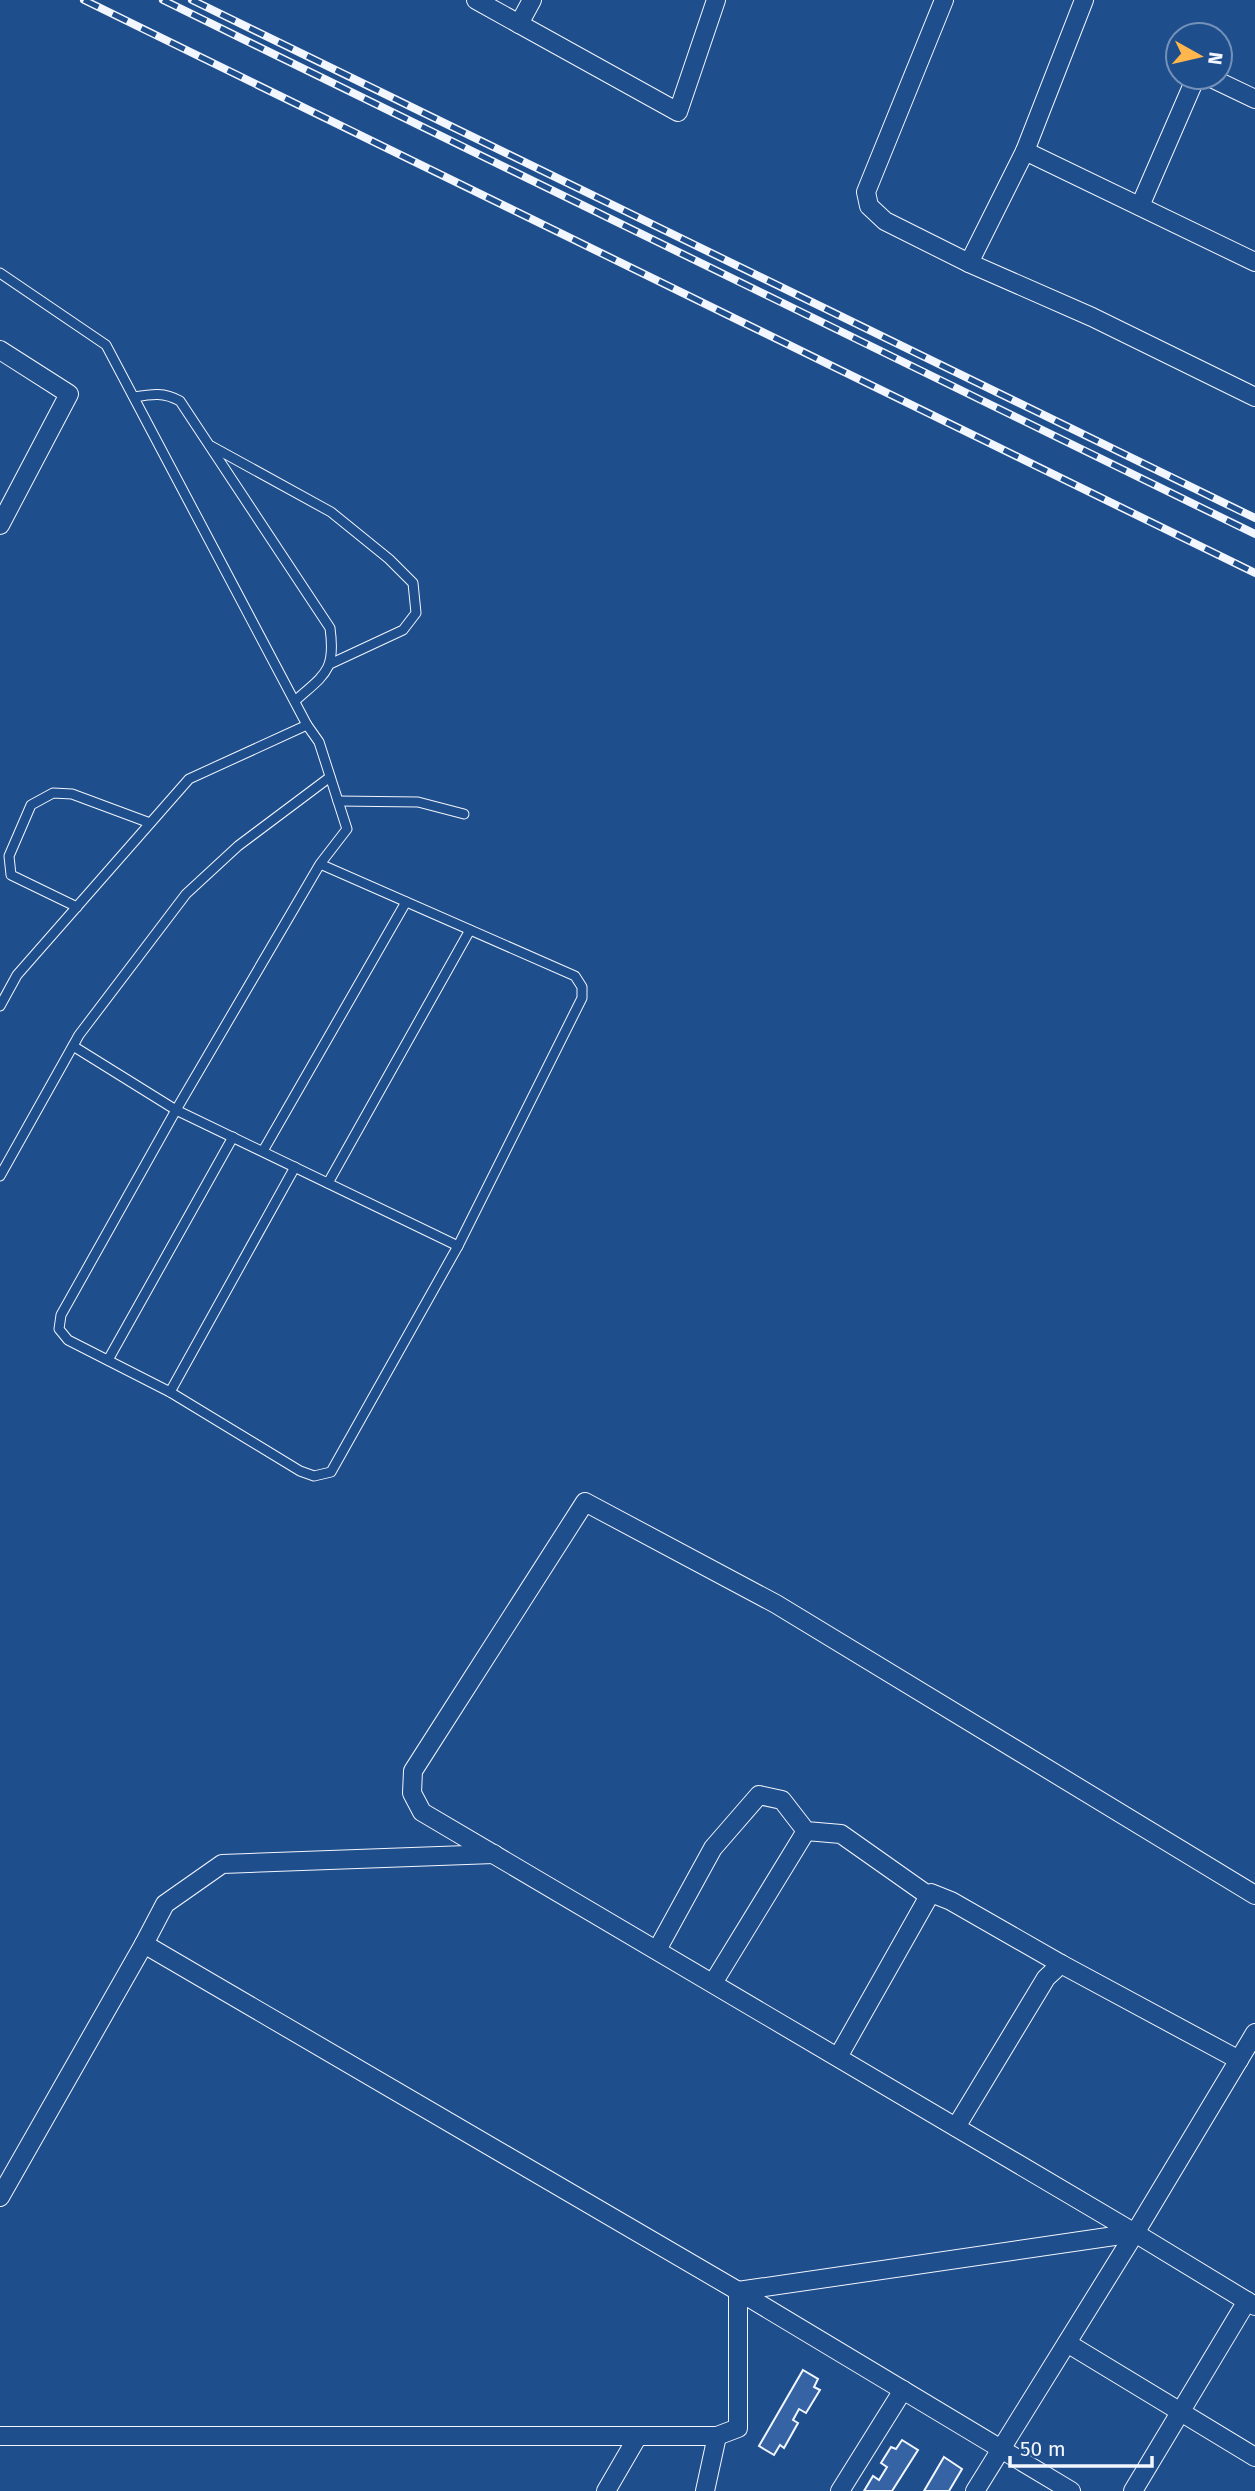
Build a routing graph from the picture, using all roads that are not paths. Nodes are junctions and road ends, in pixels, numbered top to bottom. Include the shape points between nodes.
1 (476, 0) edge
2 (532, 0) edge
3 (716, 0) edge
4 (944, 0) edge
5 (1084, 0) edge
6 (519, 24) junction
7 (1234, 90) edge
8 (1190, 91) edge
9 (1255, 100) edge
10 (1025, 151) junction
11 (1140, 206) junction
12 (1255, 262) edge
13 (970, 263) junction
14 (0, 272) edge
15 (0, 350) edge
16 (134, 397) junction
17 (1255, 397) edge
18 (209, 445) junction
19 (0, 525) edge
20 (330, 664) junction
21 (295, 701) junction
22 (307, 725) junction
23 (330, 777) junction
24 (338, 801) junction
25 (464, 814) dead end
26 (150, 823) junction
27 (320, 864) junction
28 (406, 902) junction
29 (77, 907) junction
30 (470, 930) junction
31 (0, 1006) edge
32 (73, 1046) junction
33 (176, 1110) junction
34 (233, 1137) junction
35 (263, 1151) junction
36 (295, 1167) junction
37 (0, 1176) edge
38 (328, 1183) junction
39 (458, 1246) junction
40 (108, 1360) junction
41 (170, 1392) junction
42 (806, 1830) junction
43 (494, 1854) junction
44 (1255, 1895) edge
45 (929, 1896) junction
46 (144, 1944) junction
47 (657, 1951) junction
48 (1061, 1964) junction
49 (713, 1983) junction
50 (1255, 2033) edge
51 (838, 2057) junction
52 (1239, 2060) junction
53 (956, 2126) junction
54 (0, 2197) edge
55 (1135, 2233) junction
56 (738, 2291) junction
57 (1251, 2303) edge
58 (1067, 2343) junction
59 (903, 2390) junction
60 (1181, 2412) junction
61 (0, 2436) edge
62 (638, 2436) junction
63 (717, 2436) junction
64 (1001, 2449) junction
65 (1255, 2457) edge
66 (606, 2491) edge
67 (705, 2491) edge
68 (840, 2491) edge
69 (975, 2491) edge
70 (1071, 2491) edge
71 (1133, 2491) edge

1 - 6 street
2 - 6 street
3 - 6 street via 678,112
4 - 13 street via 866,192 869,206 885,221
5 - 10 street
7 - 9 street
8 - 11 street
10 - 11 street
10 - 13 street
11 - 12 street
13 - 17 street
14 - 16 lane via 106,345
15 - 19 street via 69,394
16 - 18 lane via 169,395 180,401
16 - 21 lane
18 - 20 lane via 330,628
18 - 20 lane via 331,512 413,583 416,613 403,630
20 - 21 lane
21 - 22 lane
22 - 23 lane via 319,742
22 - 26 lane via 189,779
23 - 24 lane
23 - 32 lane via 238,846 186,894
24 - 25 lane via 418,802
24 - 27 lane via 347,829
26 - 29 lane
26 - 29 lane via 72,794 53,793 31,805 9,856 10,876
27 - 28 lane
27 - 33 lane
28 - 30 lane
28 - 35 lane
29 - 31 lane via 17,975
30 - 38 lane
30 - 39 lane via 575,976 582,998
32 - 33 lane
32 - 37 lane
33 - 34 lane
33 - 40 lane via 61,1315 59,1329 68,1340
34 - 35 lane
34 - 40 lane
35 - 36 lane
36 - 38 lane
36 - 41 lane
38 - 39 lane
39 - 41 lane via 331,1472 314,1476 300,1471
40 - 41 lane
42 - 45 street via 841,1834
42 - 47 street via 782,1800 759,1795 713,1848
42 - 49 street
43 - 44 street via 422,1812 412,1793 413,1771 585,1502 776,1604
43 - 46 street via 222,1864 165,1904
43 - 47 street
45 - 48 street via 951,1901
45 - 51 street
46 - 54 street
46 - 56 street
47 - 49 street
48 - 52 street
48 - 53 street via 1046,1978
49 - 51 street
50 - 52 street
51 - 53 street
52 - 55 street
53 - 55 street
55 - 56 street
55 - 57 street
55 - 58 street
56 - 59 street
56 - 63 street via 738,2428
57 - 60 street
58 - 60 street
58 - 64 street
59 - 64 street
59 - 68 street
60 - 65 street
60 - 71 street
61 - 62 street
62 - 63 street
62 - 66 street
63 - 67 street
64 - 69 street
64 - 70 street

